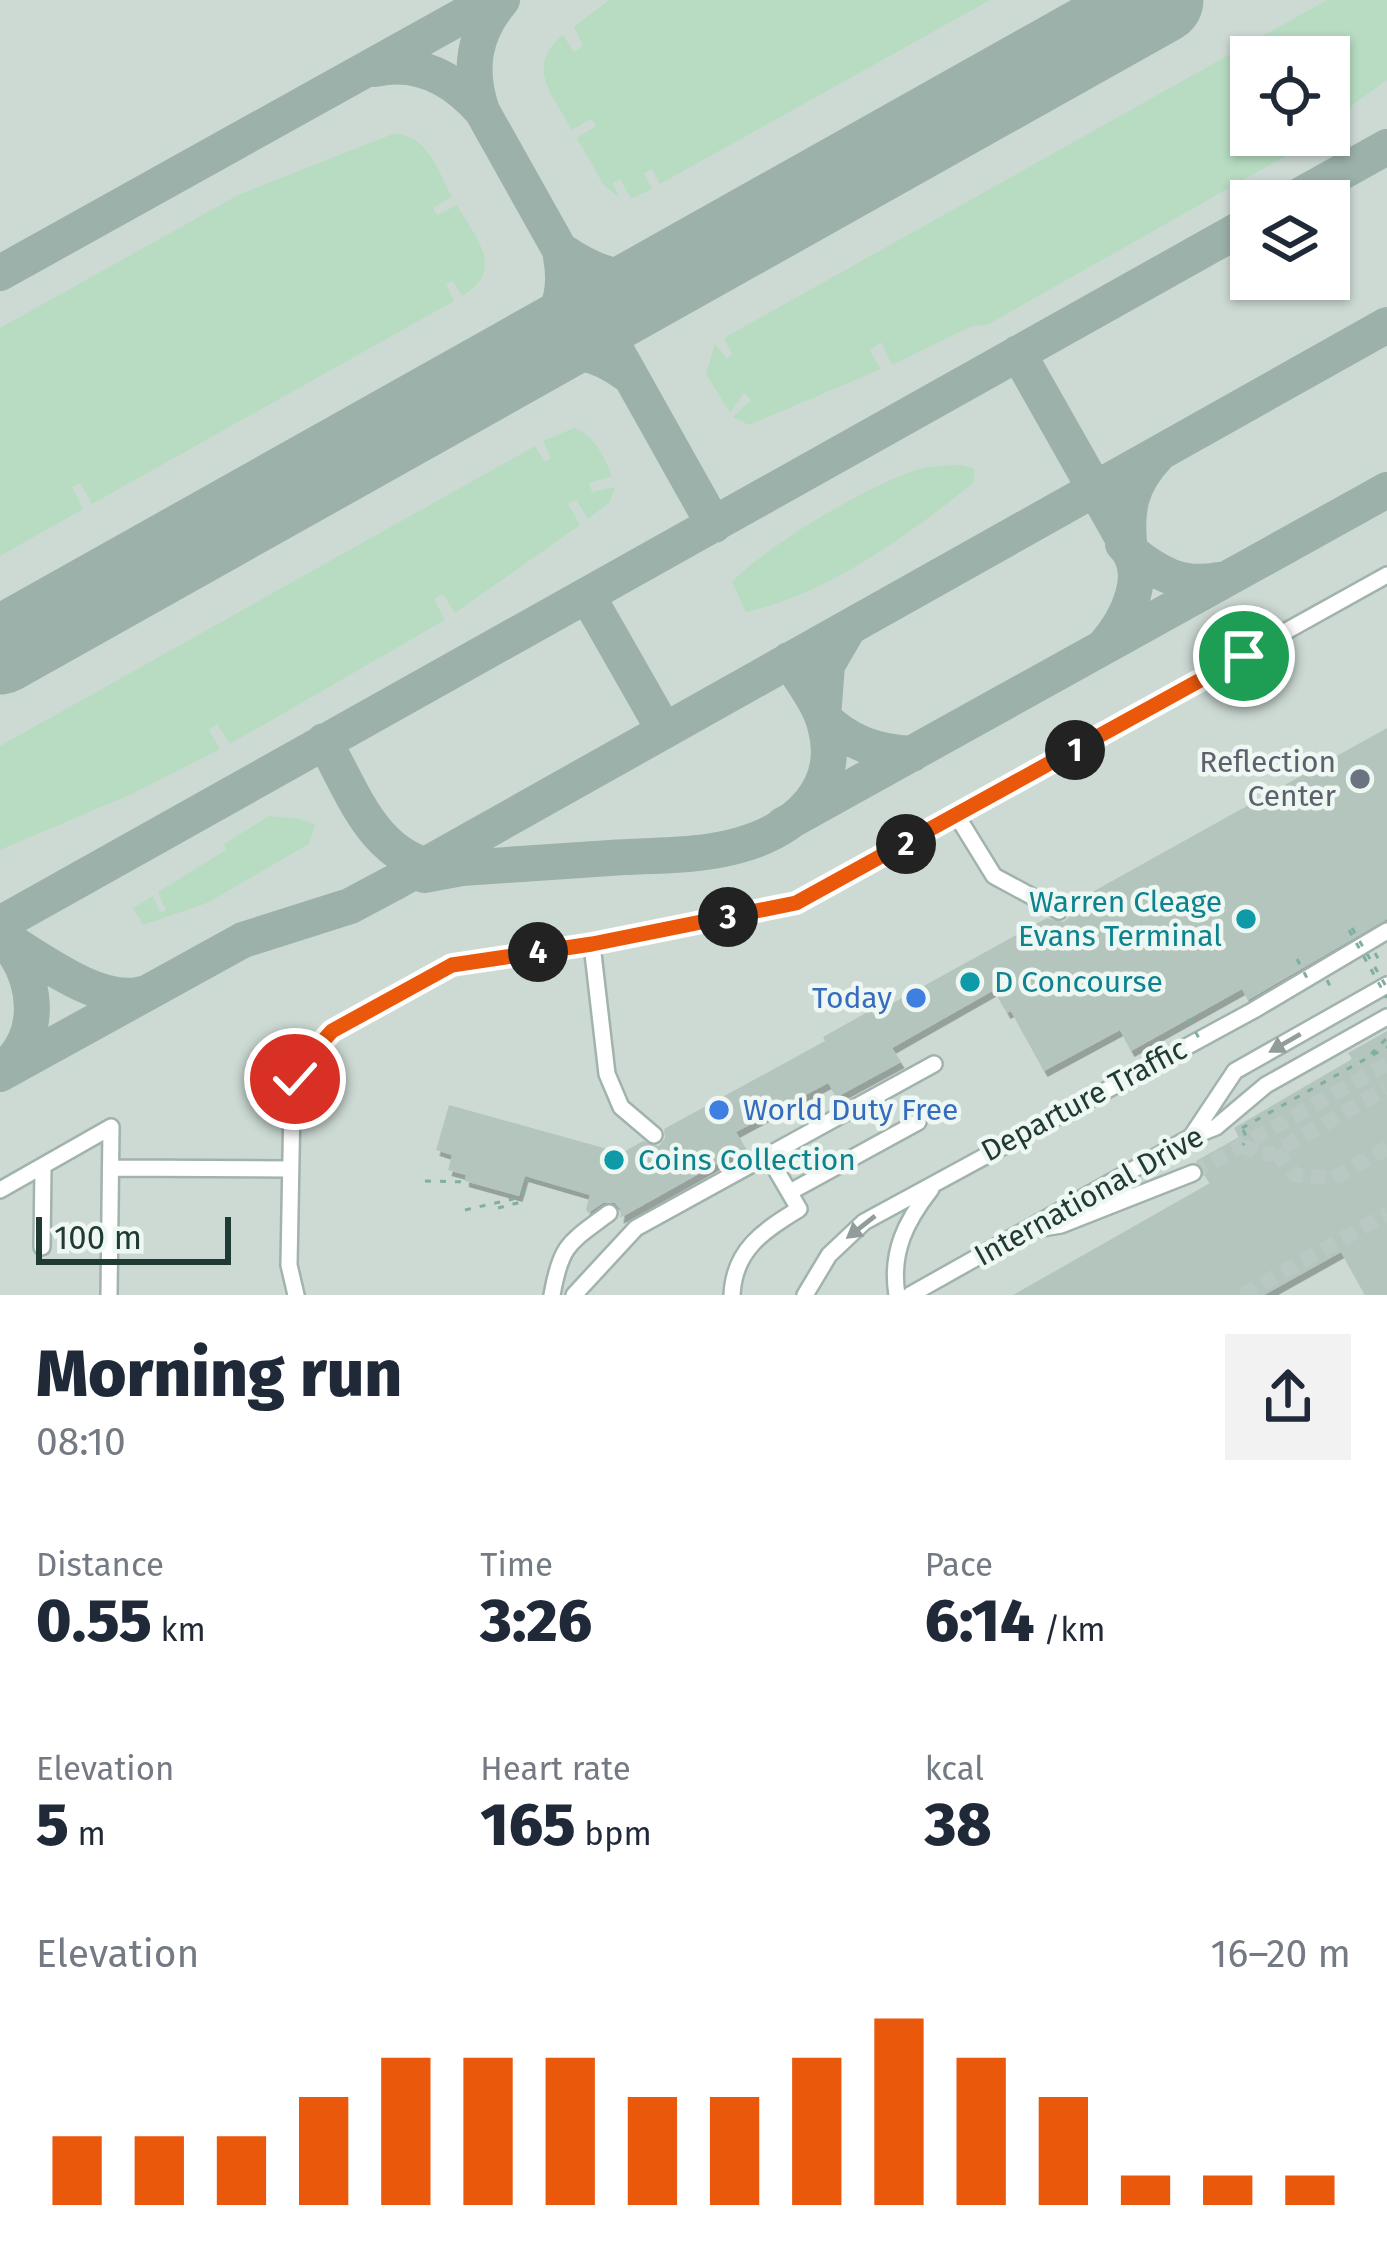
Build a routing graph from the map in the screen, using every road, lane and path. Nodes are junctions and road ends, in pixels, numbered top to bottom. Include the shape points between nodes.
1 (1387, 575) edge
2 (957, 816) junction
3 (1059, 911) dead end
4 (1387, 931) edge
5 (592, 944) junction
6 (1368, 949) junction
7 (1297, 959) dead end
8 (1382, 965) dead end
9 (1307, 978) junction
10 (1326, 979) dead end
11 (1387, 987) edge
12 (1333, 992) dead end
13 (1387, 998) edge
14 (1387, 1017) edge
15 (1188, 1019) dead end
16 (1199, 1038) junction
17 (1387, 1038) edge
18 (1387, 1047) edge
19 (1365, 1059) junction
20 (934, 1064) dead end
21 (918, 1122) dead end
22 (1242, 1128) dead end
23 (654, 1135) dead end
24 (1246, 1136) dead end
25 (1191, 1137) junction
26 (1244, 1145) dead end
27 (768, 1156) junction
28 (43, 1166) junction
29 (112, 1168) junction
30 (288, 1169) junction
31 (1193, 1173) tunnel mouth
32 (528, 1178) dead end
33 (425, 1181) dead end
34 (469, 1182) dead end
35 (937, 1182) junction
36 (0, 1190) edge
37 (790, 1192) junction
38 (514, 1195) dead end
39 (500, 1206) junction
40 (465, 1210) dead end
41 (609, 1213) dead end
42 (1022, 1232) junction
43 (42, 1247) dead end
44 (949, 1273) junction
45 (109, 1295) edge
46 (296, 1295) edge
47 (552, 1295) edge
48 (574, 1295) edge
49 (732, 1295) edge
50 (805, 1295) edge
51 (897, 1295) edge
52 (910, 1295) edge
53 (931, 1295) edge

1 - 2 street
2 - 3 street via 994,876
2 - 5 street via 796,903
4 - 6 street, Departure Traffic
5 - 23 street via 607,1074 621,1107
5 - 30 street via 452,965 332,1031 295,1079
6 - 8 path
6 - 9 street, Departure Traffic
6 - 11 path, bridge
6 - 13 path, bridge via 1350,929
7 - 9 path, bridge
9 - 16 street, Departure Traffic
10 - 12 path
11 -> 25 street via 1235,1071
14 - 25 street, International Drive
15 - 16 path, bridge
16 - 35 street, Departure Traffic
17 - 19 path
18 - 19 path
19 - 22 path
20 - 27 street
21 - 37 street
24 - 26 path
25 - 42 street, International Drive
27 - 37 street
27 - 48 street via 636,1228
28 - 29 street via 111,1127
28 - 36 street
28 - 43 street
29 - 30 street
29 - 45 street
30 - 46 street
31 - 42 street
32 - 39 path via 521,1202
33 - 34 path
35 -> 50 street, Departure Traffic via 864,1222 829,1255
35 - 51 street via 902,1234
37 - 49 street via 799,1209 748,1246
38 - 39 path
39 - 40 path
41 - 47 street via 567,1245
42 - 44 street, International Drive
44 - 52 street, International Drive
44 - 53 street

